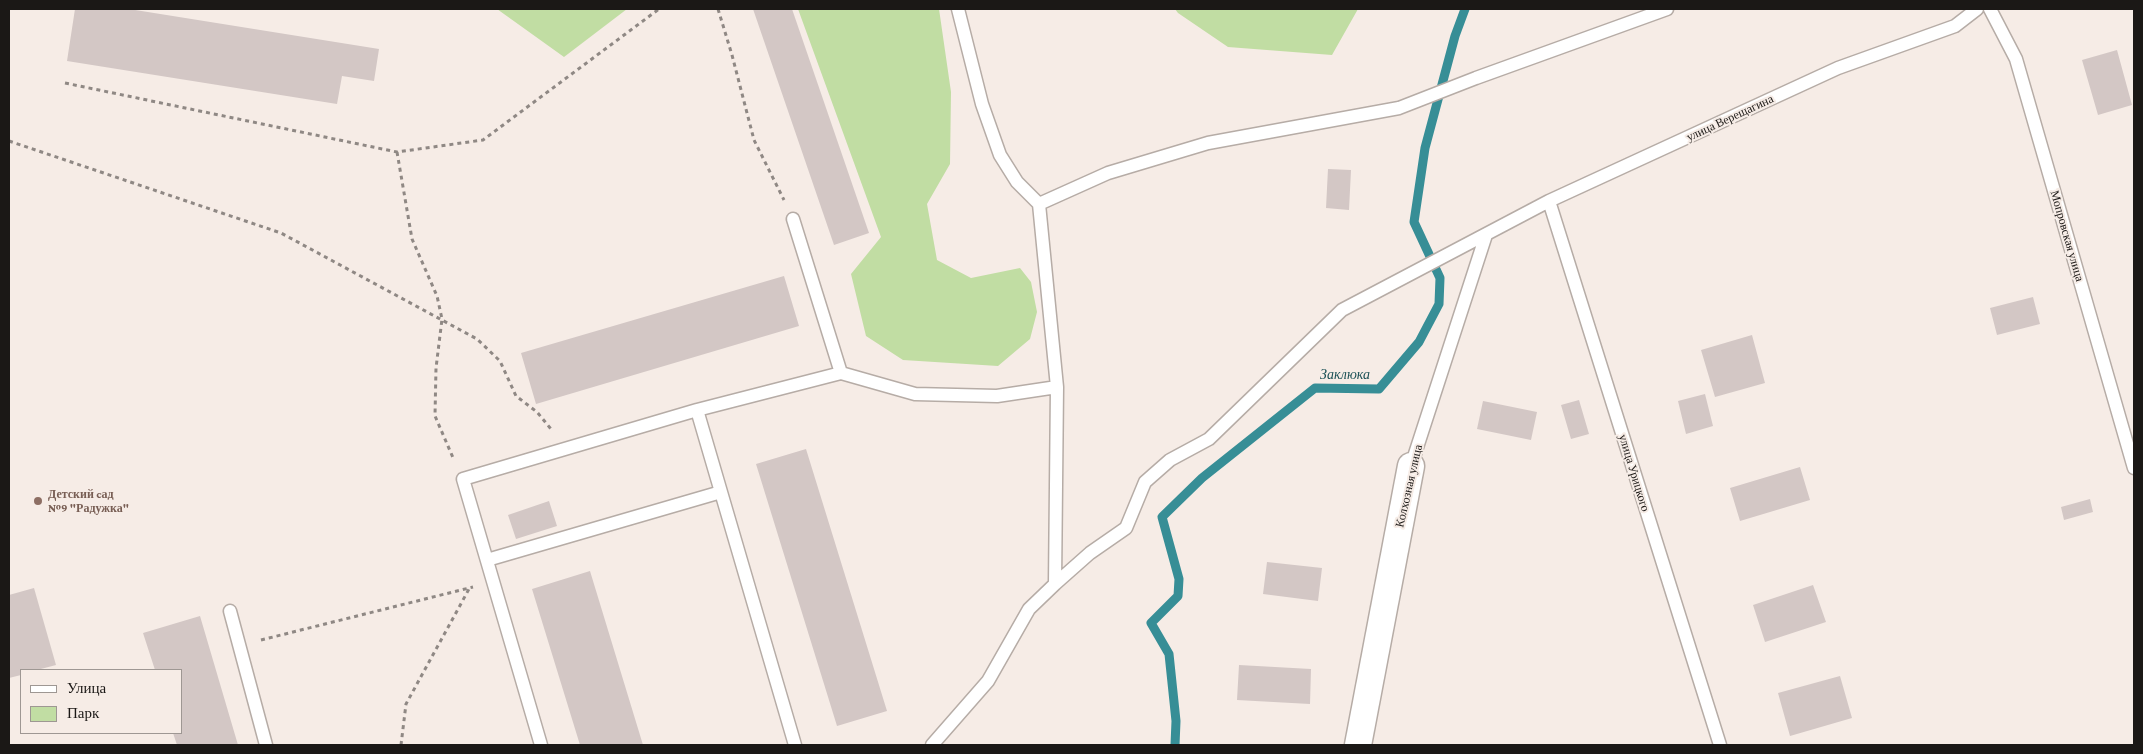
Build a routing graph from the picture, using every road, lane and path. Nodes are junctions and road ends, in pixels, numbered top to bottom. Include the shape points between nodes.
1 (659, 9) edge
2 (718, 9) edge
3 (958, 9) edge
4 (1667, 9) edge
5 (1977, 9) edge
6 (1990, 9) edge
7 (64, 83) dead end
8 (9, 141) edge
9 (397, 152) junction
10 (1549, 201) junction
11 (1039, 204) junction
12 (793, 219) joint
13 (1486, 234) junction
14 (442, 319) junction
15 (841, 373) junction
16 (1057, 387) junction
17 (697, 410) junction
18 (567, 448) junction
19 (1411, 466) joint
20 (2134, 468) edge
21 (462, 479) junction
22 (721, 492) junction
23 (486, 560) junction
24 (493, 582) junction
25 (1055, 584) junction
26 (469, 588) junction
27 (230, 611) dead end
28 (239, 645) junction
29 (266, 745) edge
30 (402, 745) edge
31 (540, 745) edge
32 (795, 745) edge
33 (932, 745) edge
34 (1358, 745) edge
35 (1720, 745) edge

1 - 9 path via 482,140
2 - 12 path via 754,140
3 - 11 lane via 982,104 1000,155 1017,182
4 - 11 lane via 1399,108 1208,143 1108,174
5 - 10 lane, улица Верещагина via 1955,26 1838,68
6 - 20 lane, Мопровская улица via 2016,60
7 - 9 path
8 - 14 path via 281,233
9 - 14 path via 412,239 437,296
10 - 13 lane, улица Верещагина
10 - 35 lane, улица Урицкого
11 - 16 lane
12 - 15 lane
13 - 19 lane, Колхозная улица
13 - 25 lane, улица Верещагина via 1342,310 1209,439 1170,460 1145,482 1126,528 1090,553
14 - 18 path via 478,340 500,361 516,396 537,412
14 - 21 path via 435,416
15 - 16 lane via 915,394 997,396
15 - 17 lane
16 - 25 lane
17 - 18 lane
17 - 22 lane
18 - 21 lane
19 - 34 street, Колхозная улица
21 - 23 lane
22 - 23 lane
22 - 32 lane
23 - 24 lane
24 - 26 path
24 - 31 lane
25 - 33 lane, улица Верещагина via 1029,609 988,681
26 - 28 path
26 - 30 path via 406,704
27 - 28 lane
28 - 29 lane

